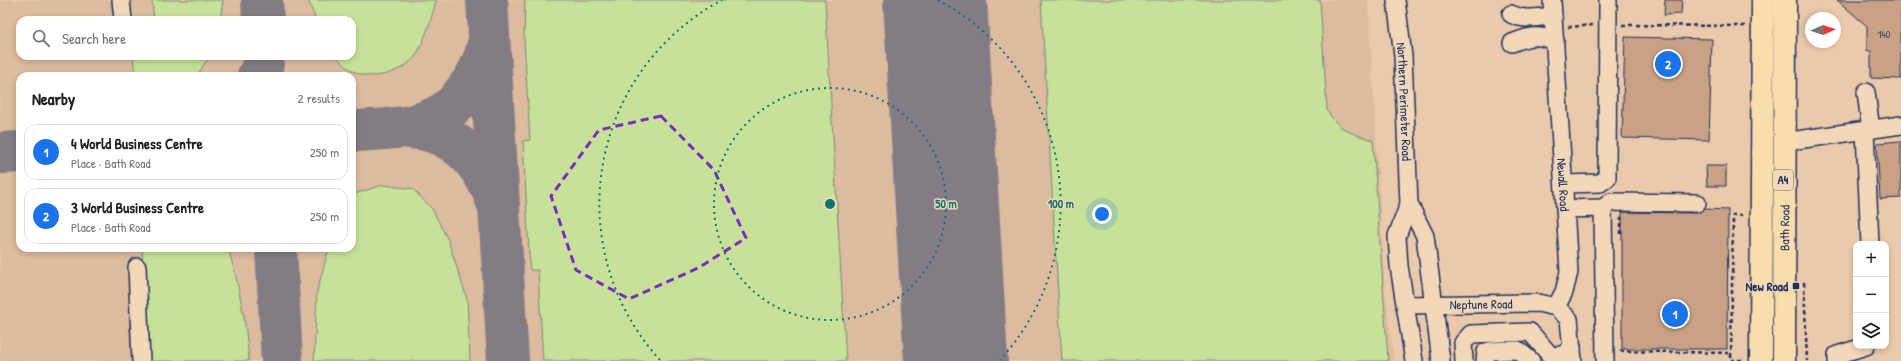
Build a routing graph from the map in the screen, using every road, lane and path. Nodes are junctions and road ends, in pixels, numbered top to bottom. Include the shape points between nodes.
1 (121, 0) edge
2 (1396, 0) edge
3 (1608, 0) edge
4 (1763, 0) edge
5 (1785, 0) edge
6 (1511, 14) dead end
7 (123, 16) edge
8 (1554, 21) edge
9 (1609, 24) junction
10 (1748, 26) dead end
11 (1512, 43) dead end
12 (1866, 92) dead end
13 (1901, 125) edge
14 (1868, 130) junction
15 (1783, 142) junction
16 (1565, 184) junction
17 (1622, 202) junction
18 (1697, 203) dead end
19 (1409, 204) junction
20 (1603, 208) junction
21 (1566, 210) junction
22 (1743, 215) dead end
23 (1621, 241) dead end
24 (1870, 241) edge
25 (137, 267) dead end
26 (1433, 304) junction
27 (1405, 305) junction
28 (1556, 307) junction
29 (1620, 343) dead end
30 (1859, 349) edge
31 (1731, 353) junction
32 (1572, 355) edge
33 (1547, 358) edge
34 (1837, 358) edge
35 (1752, 360) edge
36 (141, 361) edge
37 (1414, 361) edge
38 (1441, 361) edge
39 (1464, 361) edge
40 (1473, 361) edge
41 (1485, 361) edge
42 (1531, 361) edge
43 (1605, 361) edge
44 (1784, 361) edge

1 - 7 street
2 - 19 street, Northern Perimeter Road via 1403,56
3 - 9 street
4 - 35 highway, Bath Road / A4
5 - 15 highway, Bath Road / A4
6 - 8 street via 1518,18
8 - 9 path
8 - 11 street via 1542,36 1524,38
8 - 16 street, Newall Road
9 - 10 path
9 - 16 street via 1607,178 1600,183
12 - 14 street
13 - 14 street
14 - 15 street
14 - 24 street
15 - 44 highway, Bath Road / A4
16 - 21 street, Newall Road
17 - 18 street
17 - 20 street via 1611,202
17 - 23 path
19 - 26 street, Northern Perimeter Road via 1425,236
19 - 27 street, Northern Perimeter Road via 1397,236
20 - 21 street
20 - 43 street
21 - 28 street, Newall Road via 1569,272 1564,292
22 - 31 path via 1733,215
25 - 36 street
26 - 27 street, Neptune Road
26 - 28 street, Neptune Road via 1538,303
26 - 38 street, Northern Perimeter Road
27 - 37 street, Northern Perimeter Road
28 - 32 street via 1569,319
29 - 31 path via 1620,351
30 - 34 street
31 - 35 path via 1731,360
32 - 33 street
33 - 39 street via 1530,332 1471,334 1463,343
33 - 40 street via 1538,355 1520,340 1480,343 1473,354
41 - 42 street via 1486,352 1518,350

